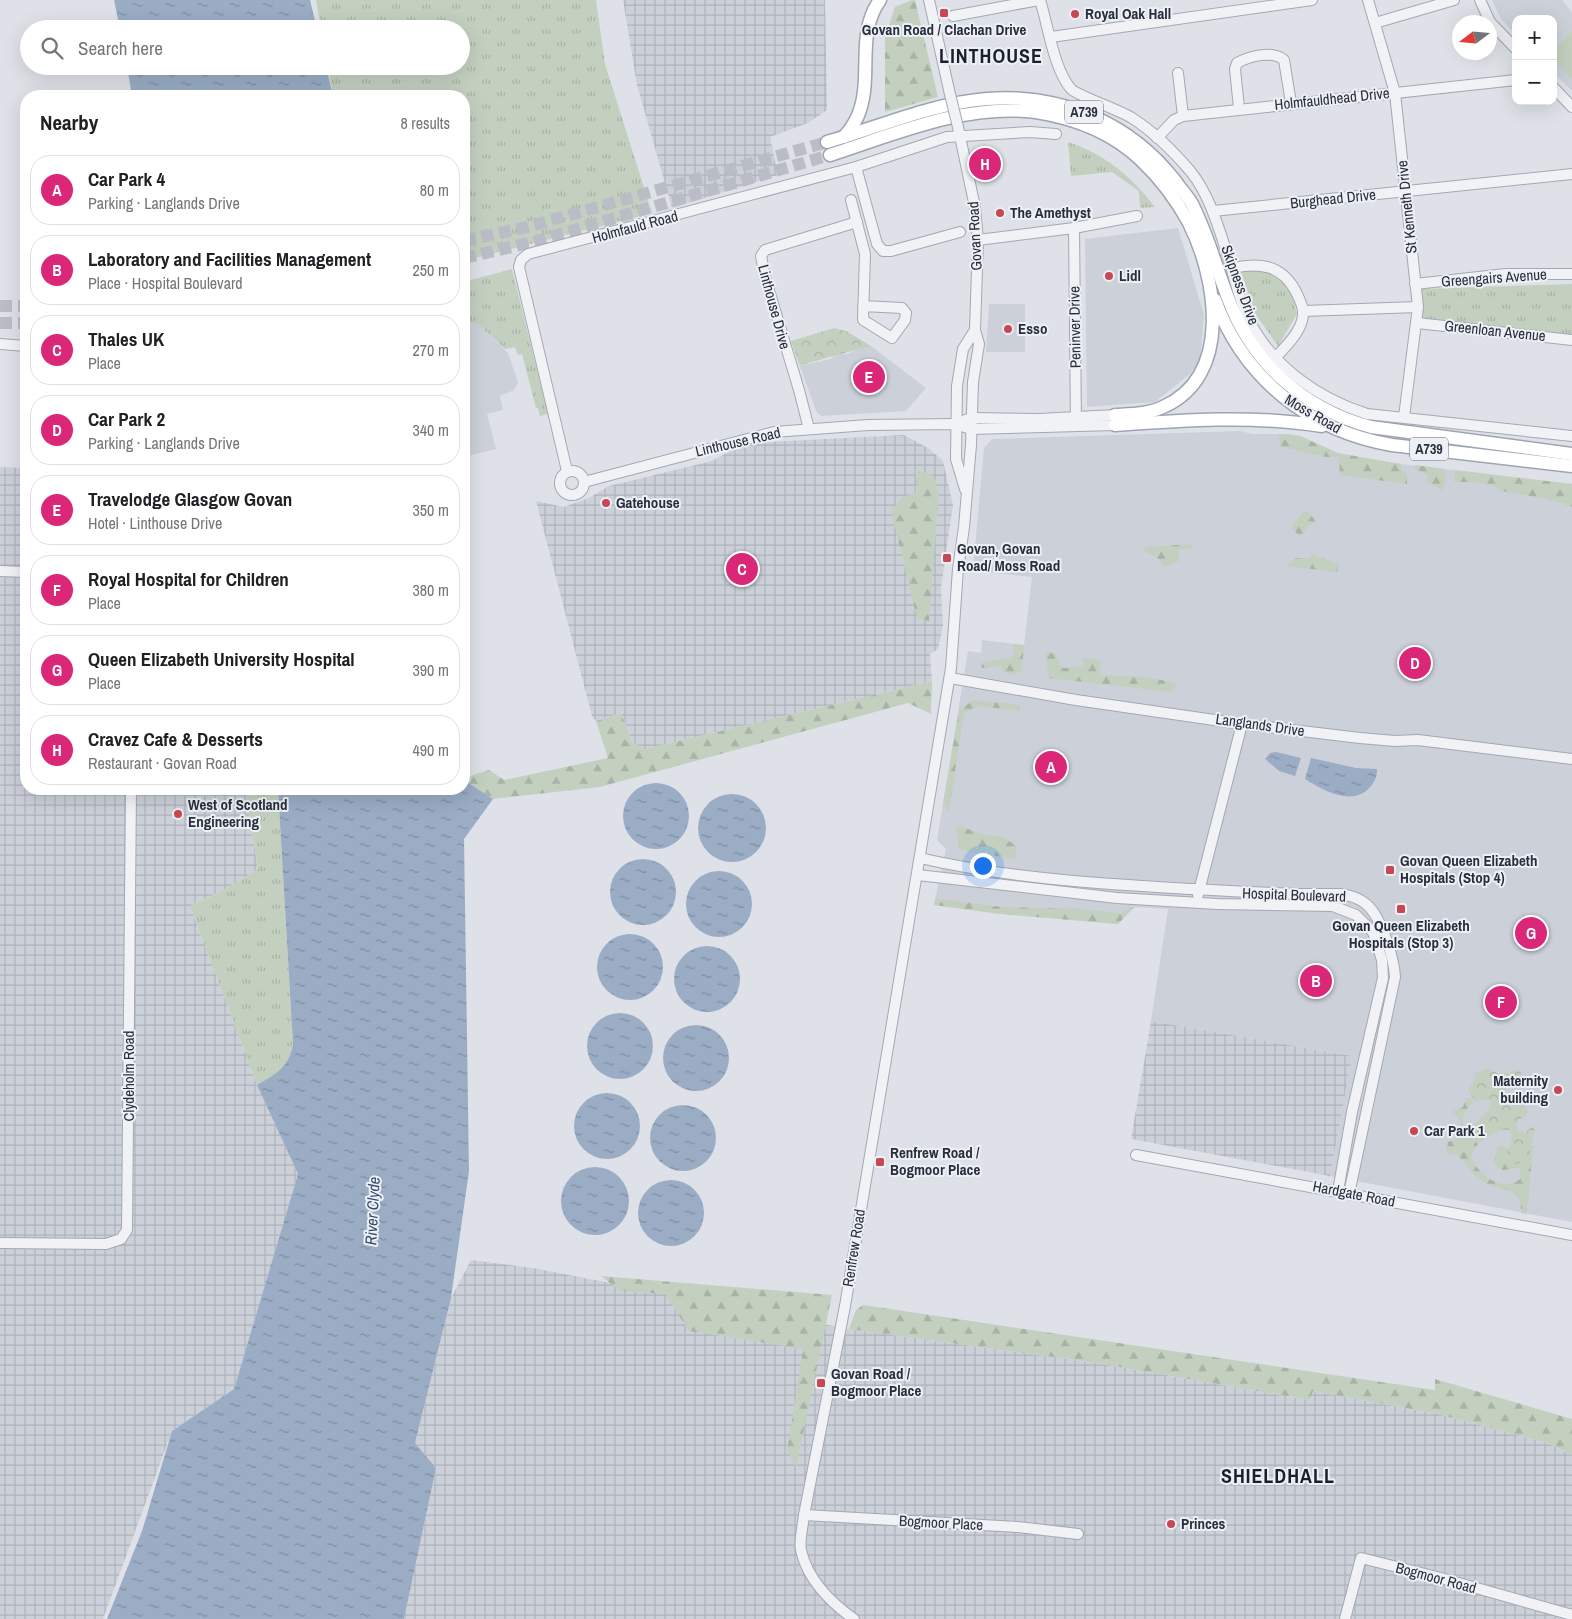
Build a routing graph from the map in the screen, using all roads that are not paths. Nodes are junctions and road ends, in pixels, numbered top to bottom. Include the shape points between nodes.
1 (880, 0) edge
2 (929, 0) edge
3 (1039, 0) edge
4 (1312, 0) edge
5 (1368, 0) edge
6 (1454, 0) edge
7 (1480, 0) edge
8 (953, 16) dead end
9 (1375, 23) junction
10 (1051, 38) junction
11 (1512, 45) edge
12 (1178, 73) dead end
13 (1512, 80) edge
14 (1557, 91) edge
15 (1395, 93) junction
16 (1291, 104) junction
17 (1572, 107) edge
18 (1239, 108) junction
19 (1183, 116) junction
20 (959, 132) junction
21 (1056, 134) dead end
22 (844, 137) junction
23 (1157, 138) junction
24 (856, 167) junction
25 (1572, 174) edge
26 (1405, 192) junction
27 (851, 200) dead end
28 (1214, 211) junction
29 (1137, 216) dead end
30 (857, 222) junction
31 (1074, 228) junction
32 (960, 232) dead end
33 (978, 240) junction
34 (1233, 268) junction
35 (1572, 274) edge
36 (1209, 278) junction
37 (1415, 284) junction
38 (863, 306) dead end
39 (1418, 306) junction
40 (1303, 312) junction
41 (1417, 323) junction
42 (975, 330) junction
43 (1572, 340) edge
44 (0, 344) edge
45 (20, 346) edge
46 (1276, 357) junction
47 (1404, 417) junction
48 (972, 418) junction
49 (1115, 420) junction
50 (1076, 422) junction
51 (955, 424) junction
52 (972, 428) junction
53 (1332, 428) junction
54 (809, 429) junction
55 (1572, 436) edge
56 (1572, 454) edge
57 (1572, 466) edge
58 (568, 471) junction
59 (584, 482) junction
60 (966, 492) junction
61 (0, 571) edge
62 (20, 572) edge
63 (950, 678) junction
64 (1242, 724) junction
65 (1572, 759) edge
66 (131, 795) edge
67 (920, 858) junction
68 (918, 875) junction
69 (1199, 890) junction
70 (1197, 902) junction
71 (1136, 1155) dead end
72 (1338, 1192) junction
73 (1349, 1194) junction
74 (1572, 1235) edge
75 (0, 1243) edge
76 (804, 1515) junction
77 (1078, 1534) dead end
78 (1572, 1615) edge
79 (854, 1619) edge
80 (1345, 1619) edge

1 - 22 main road via 866,33 860,110
2 - 20 street, Govan Road, bridge
3 - 8 street
3 - 10 street, Skipness Drive
4 - 10 street
5 - 9 street, St Kenneth Drive
6 - 9 street
7 - 11 street via 1490,22
9 - 15 street, St Kenneth Drive
10 - 23 street, Skipness Drive via 1059,70 1072,90 1133,118
12 - 19 street
13 - 15 street, Holmfauldhead Drive
14 - 17 street
15 - 16 street, Holmfauldhead Drive
15 - 26 street, St Kenneth Drive
16 - 18 street, Holmfauldhead Drive
16 - 18 street via 1284,60 1278,55 1271,55 1246,58 1237,63
18 - 19 street, Holmfauldhead Drive
19 - 23 street
20 - 21 street, Holmfauld Road
20 - 24 street, Holmfauld Road
20 - 33 street, Govan Road via 975,207
22 - 36 main road, A739 via 828,149 942,120 984,113 1034,112 1083,124 1102,132 1140,158 1170,191 1189,224
22 - 56 main road, Moss Road / A739 via 939,108 988,99 1050,102 1093,115 1123,130 1161,162 1192,204 1211,246 1228,300 1245,334 1269,368 1298,393 1349,421 1387,430
23 - 28 street, Skipness Drive via 1192,174
24 - 32 street via 877,244 883,251
24 - 58 street, Holmfauld Road via 528,254 521,260 519,267
25 - 26 street, Burghead Drive
26 - 28 street, Burghead Drive
26 - 37 street, St Kenneth Drive
27 - 30 street
28 - 34 street, Skipness Drive
29 - 31 street
30 - 38 street via 865,254
30 - 54 street, Linthouse Drive via 765,250 761,256
31 - 33 street
31 - 50 street, Peninver Drive
33 - 42 street, Govan Road
34 - 40 street via 1264,265 1281,272 1289,280
34 - 46 street, Skipness Drive via 1247,316
35 - 37 street, Greengairs Avenue via 1506,274
36 - 49 main road via 1211,347 1196,382 1184,395 1163,407
36 - 53 main road, Moss Road / A739 via 1229,332 1253,368 1281,396
37 - 39 street, St Kenneth Drive
39 - 40 street
39 - 41 street, St Kenneth Drive
40 - 46 street via 1292,341
41 - 43 street, Greenloan Avenue
41 - 47 street, St Kenneth Drive
42 - 48 street, Govan Road via 979,344
42 - 51 street via 963,349
44 - 45 street
46 - 47 street, Skipness Drive via 1296,378 1344,407 1367,414
47 - 55 street, Skipness Drive
48 - 50 street
48 - 51 street
48 - 52 street, Govan Road
49 - 50 street
49 - 53 main road via 1281,420
50 - 52 street
51 - 52 street
51 - 54 street, Linthouse Road via 868,424
51 - 60 street via 956,466
52 - 60 street, Govan Road
53 - 57 main road, Moss Road / A739 via 1392,445
54 - 59 street, Linthouse Road via 774,432
58 - 59 street via 576,471
58 - 59 street, Linthouse Road via 560,482 566,494 578,494
60 - 63 street, Govan Road
61 - 62 street
63 - 64 street, Langlands Drive
63 - 67 street, Renfrew Road
64 - 65 street, Langlands Drive via 1360,738 1418,740
64 - 69 street
66 - 75 street, Clydeholm Road via 127,1230 121,1239 106,1244
67 - 68 street, Renfrew Road
67 - 69 street, Hospital Boulevard via 1009,873
68 - 70 street, Hospital Boulevard via 1117,898
68 - 76 street, Renfrew Road via 845,1306
69 - 70 street
69 - 73 street, Hospital Boulevard via 1349,895 1366,903 1379,923 1394,963 1395,977
70 - 72 street, Hospital Boulevard via 1333,906 1356,915 1373,932 1382,960 1382,986 1352,1112
71 - 72 street, Hardgate Road
72 - 73 street, Hardgate Road
73 - 74 street, Hardgate Road
76 - 77 street, Bogmoor Place via 1018,1527
76 - 79 street, Renfrew Road via 801,1549 809,1571 832,1601
78 - 80 street, Bogmoor Road via 1361,1558

